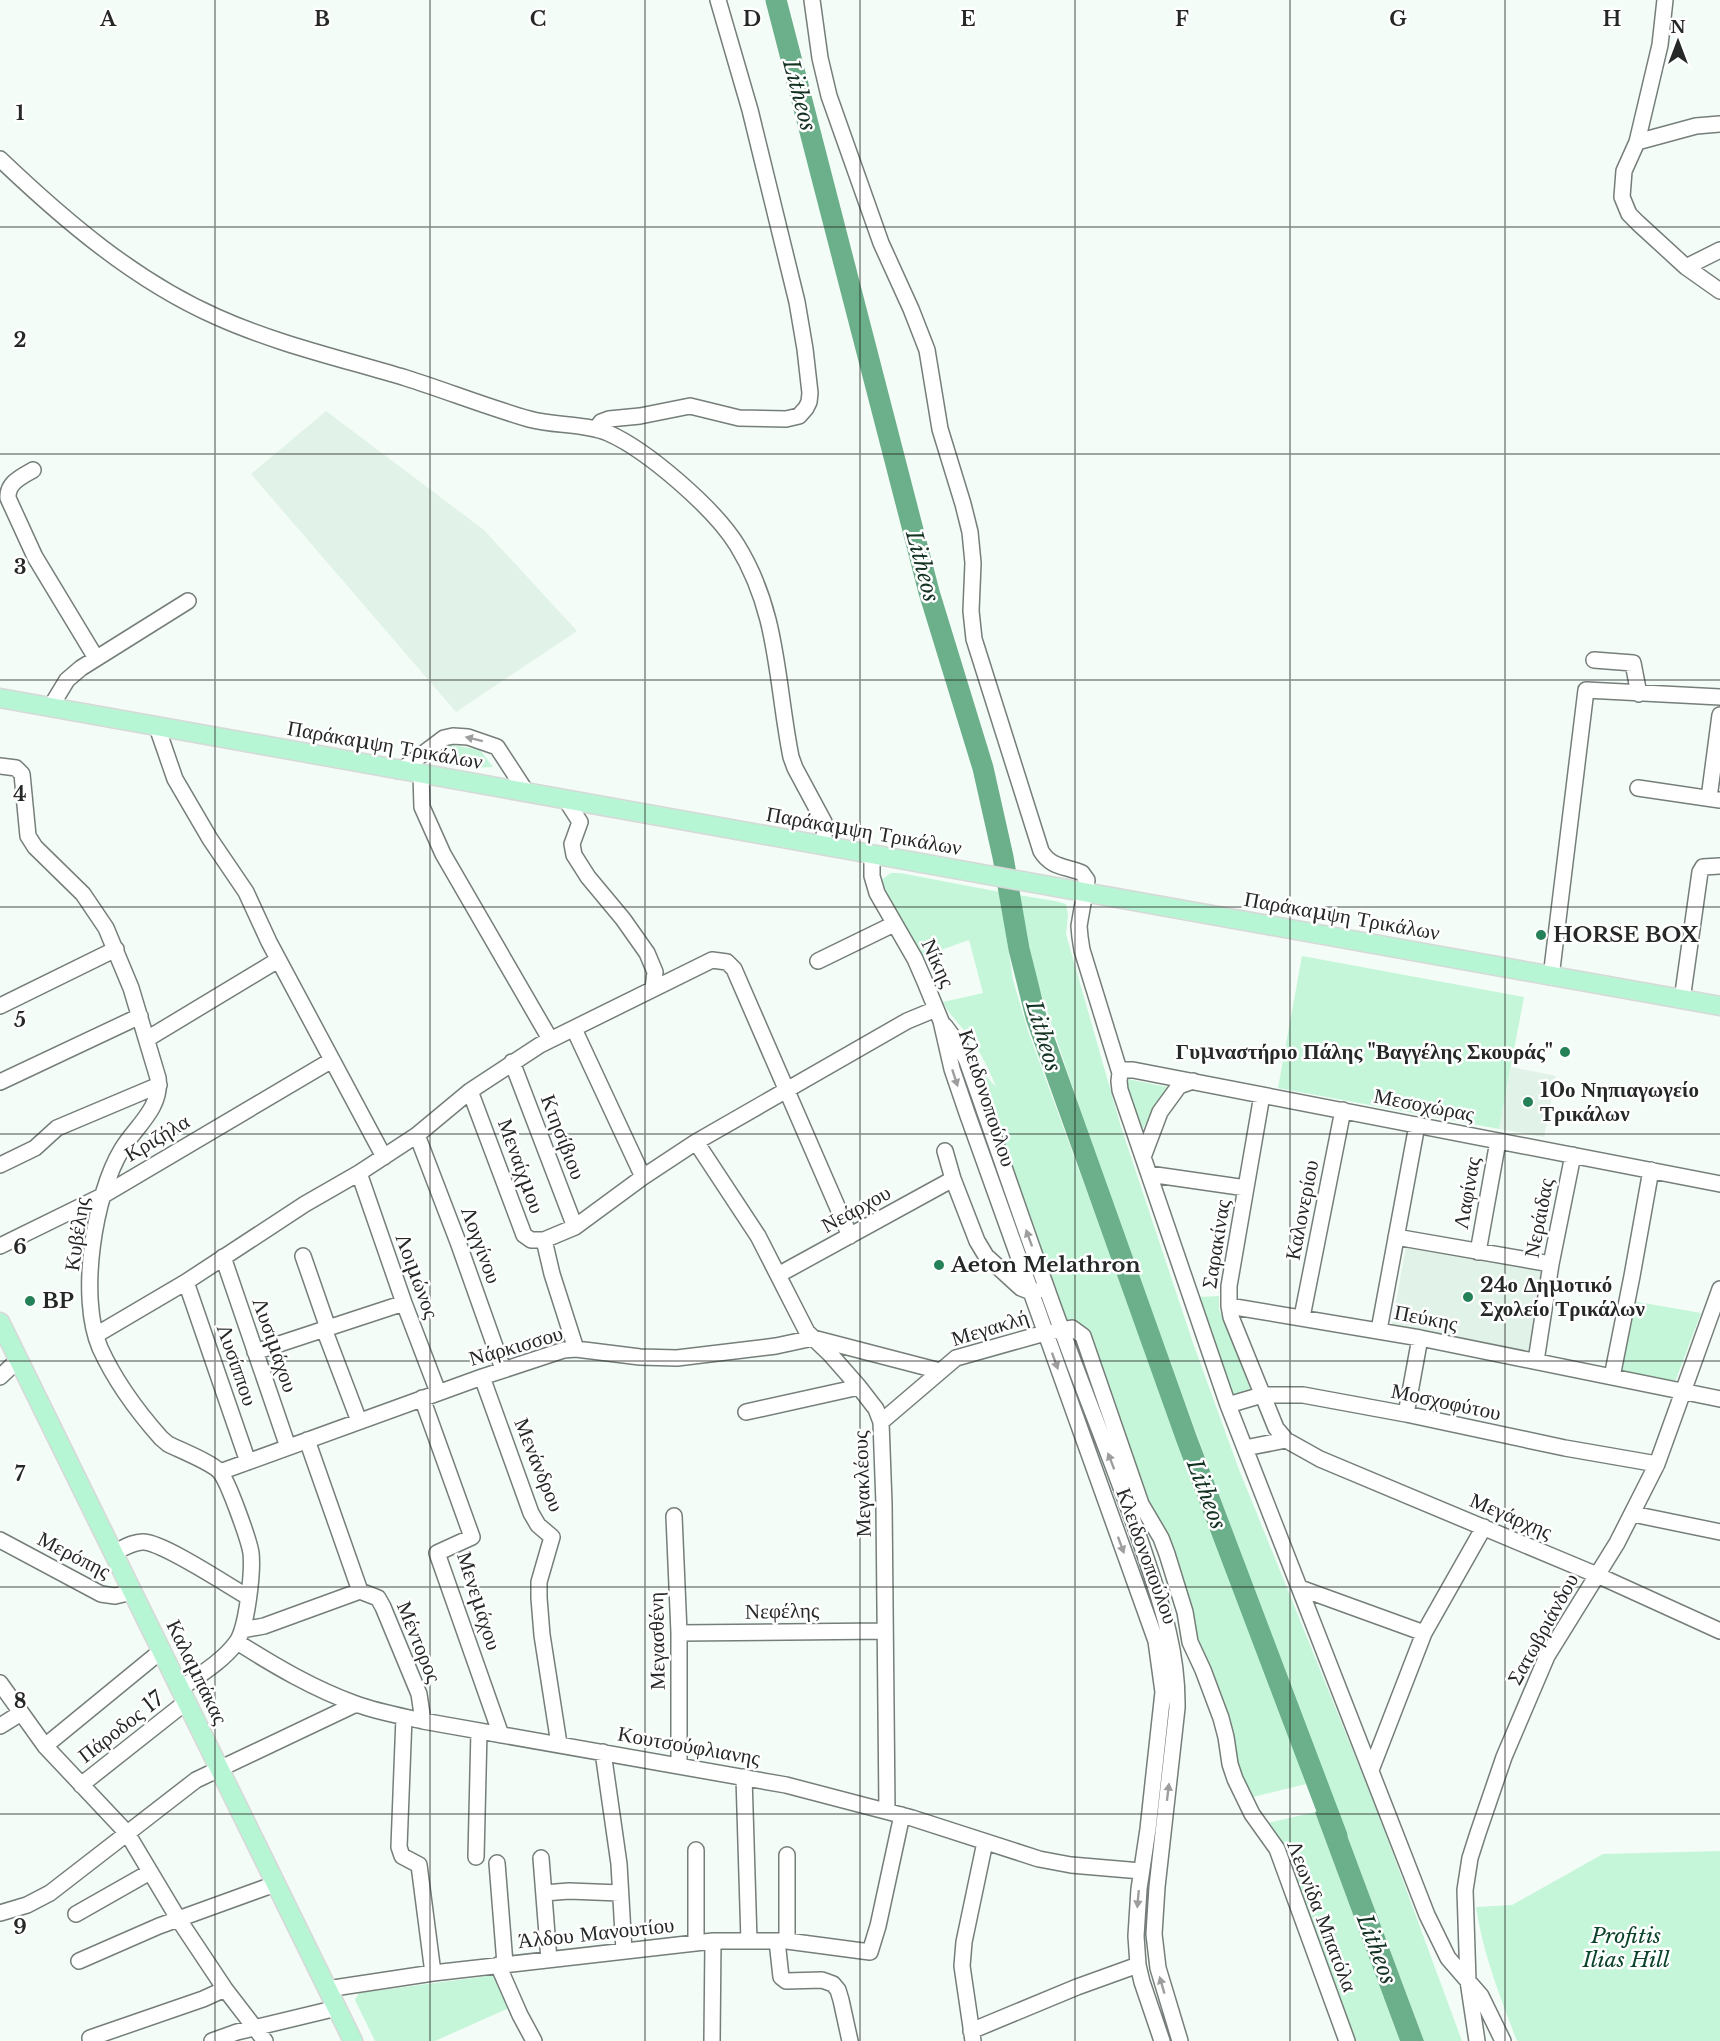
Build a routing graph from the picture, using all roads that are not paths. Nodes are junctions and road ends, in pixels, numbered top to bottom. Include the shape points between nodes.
1 (718, 0) edge
2 (812, 0) edge
3 (1665, 0) edge
4 (1720, 124) edge
5 (1637, 142) junction
6 (0, 159) edge
7 (1720, 250) edge
8 (1686, 267) junction
9 (1720, 291) edge
10 (596, 429) junction
11 (33, 470) dead end
12 (188, 601) dead end
13 (96, 658) junction
14 (1594, 660) dead end
15 (1639, 694) junction
16 (1720, 697) edge
17 (0, 698) edge
18 (50, 708) junction
19 (1720, 715) edge
20 (157, 727) junction
21 (0, 766) edge
22 (400, 771) junction
23 (421, 774) junction
24 (1638, 788) dead end
25 (527, 793) junction
26 (1714, 799) edge
27 (566, 800) junction
28 (822, 846) junction
29 (872, 855) junction
30 (1720, 866) edge
31 (1078, 892) junction
32 (894, 924) junction
33 (116, 949) junction
34 (278, 960) junction
35 (818, 961) dead end
36 (1551, 977) junction
37 (653, 989) junction
38 (1682, 1000) junction
39 (0, 1006) edge
40 (1720, 1006) edge
41 (938, 1015) junction
42 (140, 1016) junction
43 (574, 1029) junction
44 (147, 1039) junction
45 (550, 1039) junction
46 (332, 1060) junction
47 (512, 1062) junction
48 (1120, 1073) junction
49 (1193, 1081) junction
50 (0, 1082) edge
51 (159, 1085) junction
52 (785, 1090) junction
53 (470, 1091) junction
54 (1262, 1095) junction
55 (1343, 1110) junction
56 (1417, 1125) junction
57 (417, 1135) junction
58 (1498, 1141) junction
59 (696, 1142) junction
60 (945, 1151) dead end
61 (1572, 1155) junction
62 (384, 1157) junction
63 (1143, 1157) junction
64 (0, 1165) edge
65 (1651, 1170) junction
66 (359, 1173) junction
67 (1149, 1174) junction
68 (643, 1177) junction
69 (953, 1179) junction
70 (1720, 1184) edge
71 (1246, 1188) junction
72 (102, 1196) junction
73 (575, 1227) junction
74 (850, 1236) junction
75 (1396, 1237) junction
76 (544, 1240) junction
77 (0, 1245) edge
78 (1478, 1252) junction
79 (303, 1256) dead end
80 (223, 1257) junction
81 (1551, 1264) junction
82 (778, 1275) junction
83 (186, 1282) junction
84 (1047, 1288) junction
85 (1720, 1289) edge
86 (1031, 1292) junction
87 (404, 1303) junction
88 (1229, 1306) junction
89 (1302, 1317) junction
90 (1715, 1320) edge
91 (0, 1322) edge
92 (326, 1328) junction
93 (1061, 1330) junction
94 (1378, 1330) junction
95 (1045, 1333) junction
96 (96, 1335) junction
97 (813, 1338) junction
98 (1420, 1338) junction
99 (576, 1349) junction
100 (255, 1352) junction
101 (18, 1360) junction
102 (1536, 1361) junction
103 (503, 1369) junction
104 (940, 1371) junction
105 (0, 1377) edge
106 (482, 1377) junction
107 (1612, 1377) junction
108 (859, 1387) junction
109 (438, 1392) junction
110 (1684, 1392) junction
111 (1262, 1395) junction
112 (422, 1398) junction
113 (1720, 1399) edge
114 (1228, 1405) junction
115 (746, 1412) dead end
116 (1406, 1414) junction
117 (359, 1421) junction
118 (881, 1422) junction
119 (307, 1440) junction
120 (1286, 1440) junction
121 (288, 1447) junction
122 (1245, 1448) junction
123 (248, 1462) junction
124 (1657, 1464) junction
125 (220, 1472) junction
126 (1136, 1509) junction
127 (1633, 1514) junction
128 (674, 1516) dead end
129 (1484, 1527) junction
130 (1720, 1532) edge
131 (0, 1540) edge
132 (113, 1553) junction
133 (1597, 1575) junction
134 (1300, 1588) junction
135 (360, 1591) junction
136 (132, 1592) junction
137 (248, 1597) junction
138 (885, 1631) junction
139 (1720, 1631) edge
140 (679, 1633) junction
141 (1424, 1633) junction
142 (240, 1636) junction
143 (161, 1651) junction
144 (0, 1683) edge
145 (183, 1695) junction
146 (356, 1704) junction
147 (21, 1713) junction
148 (404, 1717) junction
149 (423, 1721) junction
150 (0, 1726) edge
151 (479, 1731) junction
152 (501, 1734) junction
153 (559, 1744) junction
154 (45, 1746) junction
155 (603, 1752) junction
156 (679, 1765) junction
157 (219, 1768) junction
158 (1371, 1770) junction
159 (744, 1777) junction
160 (81, 1785) junction
161 (895, 1813) junction
162 (127, 1833) junction
163 (984, 1842) junction
164 (696, 1850) dead end
165 (787, 1855) dead end
166 (476, 1857) dead end
167 (542, 1858) dead end
168 (497, 1863) dead end
169 (1141, 1871) junction
170 (150, 1872) junction
171 (275, 1884) junction
172 (544, 1893) junction
173 (620, 1893) junction
174 (0, 1913) edge
175 (76, 1914) dead end
176 (179, 1920) junction
177 (713, 1941) junction
178 (749, 1941) junction
179 (782, 1941) junction
180 (696, 1943) junction
181 (624, 1951) junction
182 (870, 1952) joint
183 (549, 1960) junction
184 (79, 1962) dead end
185 (501, 1965) junction
186 (1138, 1965) junction
187 (433, 1973) junction
188 (1468, 1981) junction
189 (225, 1989) junction
190 (327, 1989) junction
191 (337, 2008) junction
192 (255, 2028) junction
193 (972, 2036) edge
194 (90, 2038) dead end
195 (212, 2041) edge
196 (265, 2041) edge
197 (353, 2041) edge
198 (534, 2041) edge
199 (712, 2041) edge
200 (850, 2041) edge
201 (1162, 2041) edge
202 (1180, 2041) edge
203 (1347, 2041) edge
204 (1477, 2041) edge
205 (1503, 2041) edge

1 - 10 street via 797,302 809,402 803,413 793,418 740,418 690,406 609,419
2 - 31 street via 830,96 881,243 929,360 940,429 970,532 972,626 982,665 1041,851 1052,863 1085,876 1087,880
3 - 5 street via 1660,45
4 - 5 street via 1696,126
5 - 8 street via 1622,180 1625,207
6 - 10 street via 92,239 192,306 298,346 530,420
7 - 8 street
8 - 9 street
10 - 28 street via 646,456 715,517 737,545 770,623 791,757 824,822
11 - 13 street via 11,486 8,498 35,557
12 - 13 street
13 - 18 street via 67,680
14 - 15 street via 1632,662
15 - 16 street
15 - 36 street via 1586,690
17 - 18 main road, Παράκαμψη Τρικάλων
18 - 20 main road, Παράκαμψη Τρικάλων
19 - 26 street
20 - 22 main road, Παράκαμψη Τρικάλων
20 - 34 street via 175,779 246,892
21 - 33 street via 16,768 22,774 26,829 31,842 90,903
22 - 23 main road, Παράκαμψη Τρικάλων
25 -> 22 street via 497,747 468,737 444,738
23 - 25 main road, Παράκαμψη Τρικάλων
23 - 45 street via 422,807 443,854
24 - 26 street
25 - 27 main road, Παράκαμψη Τρικάλων
27 - 28 main road, Παράκαμψη Τρικάλων
27 - 37 street via 580,822 572,844 574,855 647,953 655,972
28 - 29 main road, Παράκαμψη Τρικάλων
29 - 31 main road, Παράκαμψη Τρικάλων
29 - 32 street, Νίκης via 874,885
30 - 38 street via 1704,867 1700,872
31 - 36 main road, Παράκαμψη Τρικάλων
31 - 48 street via 1082,950
32 - 35 street, Νίκης
32 - 41 street, Νίκης via 915,959
33 - 39 street
33 - 42 street
34 - 44 street
34 - 46 street
36 - 38 main road, Παράκαμψη Τρικάλων
37 - 43 street
37 - 52 street via 712,960 727,962 734,969
38 - 40 main road, Παράκαμψη Τρικάλων
41 - 52 street via 907,1022
84 -> 41 street, Κλειδονοπούλου via 967,1061
41 -> 86 street, Κλειδονοπούλου via 952,1069
42 - 44 street
42 - 50 street
43 - 45 street
43 - 68 street
44 - 51 street
45 - 47 street
46 - 62 street
46 - 72 street, Κριζήλα
47 - 53 street
47 - 73 street, Κτησίβιου
48 - 49 street, Μεσοχώρας via 1133,1070
48 - 63 street via 1119,1087
49 - 54 street, Μεσοχώρας
49 - 63 street via 1179,1086 1160,1112
51 - 64 street via 57,1128 35,1148
51 - 72 street, Κυβέλης via 152,1108 122,1150
52 - 59 street
52 - 74 street
53 - 57 street
53 - 76 street, Μεναίχμου via 524,1235 531,1240
54 - 55 street, Μεσοχώρας
54 - 71 street, Σαρακίνας
55 - 56 street, Μεσοχώρας
55 - 89 street, Καλονερίου
56 - 58 street, Μεσοχώρας
56 - 75 street
57 - 62 street
57 - 103 street, Λογγίνου
58 - 61 street, Μεσοχώρας
58 - 78 street, Λαφίνας
59 - 68 street
59 - 82 street, Μεγακλέους via 751,1225
60 - 69 street
61 - 65 street, Μεσοχώρας
61 - 81 street, Νεράιδας
62 - 66 street
63 - 67 street
65 - 70 street, Μεσοχώρας
65 - 107 street
66 - 80 street
66 - 87 street, Λοιμώνος
67 - 71 street
67 - 114 street
68 - 73 street
69 - 74 street, Νεάρχου
69 - 86 street via 986,1256
71 - 88 street, Σαρακίνας
72 - 77 street, Κριζήλα
72 - 96 street, Κυβέλης via 92,1255
73 - 76 street
74 - 82 street, Νεάρχου
75 - 78 street
75 - 94 street
76 - 99 street
78 - 81 street
79 - 92 street
80 - 83 street
80 - 100 street, Λυσιμάχου
81 - 102 street, Νεράιδας
82 - 97 street, Μεγακλέους
83 - 96 street
83 - 123 street, Λυσίππου
84 - 86 street
84 - 93 street, Κλειδονοπούλου
85 - 90 street, Σατωβριάνδου
86 - 95 street, Κλειδονοπούλου
87 - 92 street
87 - 109 street, Λοιμώνος
88 - 89 street, Πεύκης
88 - 111 street, Σαρακίνας
89 - 94 street, Πεύκης
90 - 110 street, Σατωβριάνδου
91 - 101 main road, Καλαμπάκας
92 - 100 street
92 - 117 street
93 - 95 street, Μεγακλή
93 - 126 street, Κλειδονοπούλου
94 - 98 street, Πεύκης
95 - 104 street, Μεγακλή via 960,1356
95 -> 169 street, Κλειδονοπούλου via 1156,1641 1162,1701
96 - 125 street, Κυβέλης via 122,1387 161,1438
97 - 99 street, Νάρκισσου via 677,1358
97 - 104 street, Νάρκισσου
97 - 108 street, Μεγακλέους
98 - 102 street, Πεύκης
98 - 116 street
99 - 103 street, Νάρκισσου via 556,1351
100 - 121 street, Λυσιμάχου
101 - 105 street
101 - 132 main road, Καλαμπάκας
102 - 107 street, Πεύκης
103 - 106 street, Νάρκισσου
104 - 118 street, Μεγακλή
106 - 109 street, Νάρκισσου
106 - 153 street, Μενάνδρου via 531,1513 552,1537 539,1581 539,1598
107 - 110 street, Πεύκης
108 - 115 street
108 - 118 street, Μεγακλέους
109 - 112 street, Νάρκισσου
110 - 113 street, Πεύκης
110 - 124 street, Σατωβριάνδου
111 - 114 street, Μοσχοφύτου
111 - 116 street, Μοσχοφύτου via 1303,1395
111 - 120 street, Μεγάρχης via 1276,1428
112 - 117 street, Νάρκισσου
112 - 152 street, Μενεμάχου via 472,1537 437,1553
114 - 122 street
116 - 124 street, Μοσχοφύτου
117 - 119 street, Νάρκισσου
118 - 138 street, Μεγακλέους
119 - 121 street, Νάρκισσου
119 - 135 street
120 - 122 street
120 - 129 street, Μεγάρχης via 1320,1459
121 - 123 street, Νάρκισσου
122 - 134 street
123 - 125 street, Νάρκισσου
124 - 127 street, Σατωβριάνδου
125 - 137 street via 250,1548
202 -> 126 street, Κλειδονοπούλου via 1159,1975 1154,1934 1176,1724 1177,1677 1168,1625
126 - 203 street, Λεωνίδα Μπατόλα via 1161,1538 1185,1612 1190,1642 1221,1718 1234,1779 1277,1849
127 - 130 street
127 - 133 street, Σατωβριάνδου
128 - 140 street, Μεγασθένη
129 - 133 street, Μεγάρχης
129 - 141 street
131 - 136 street, Μερόπης via 101,1594
132 - 136 main road, Καλαμπάκας
132 - 137 street via 144,1542 155,1545
133 - 139 street, Μεγάρχης
133 - 188 street, Σατωβριάνδου via 1547,1656 1504,1757 1470,1858 1465,1890
134 - 141 street
134 - 158 street
135 - 142 street
135 - 149 street, Μέντορος via 380,1599 418,1694
136 - 143 main road, Καλαμπάκας
137 - 142 street
138 - 140 street, Νεφέλης
138 - 161 street, Μεγακλέους
140 - 156 street, Μεγασθένη
141 - 158 street
142 - 145 street
142 - 146 street, Κουτσούφλιανης via 290,1675
143 - 145 main road, Καλαμπάκας
143 - 154 street
144 - 147 street
145 - 157 main road, Καλαμπάκας
145 - 160 street, Πάροδος 17
146 - 148 street, Κουτσούφλιανης
146 - 157 street
147 - 150 street
147 - 154 street
148 - 149 street, Κουτσούφλιανης
148 - 187 street via 399,1847 402,1856 419,1865
149 - 151 street, Κουτσούφλιανης
151 - 152 street, Κουτσούφλιανης
151 - 166 street
152 - 153 street, Κουτσούφλιανης
153 - 155 street, Κουτσούφλιανης
154 - 160 street
155 - 156 street, Κουτσούφλιανης
155 - 173 street
156 - 159 street, Κουτσούφλιανης
157 - 162 street via 196,1780
157 - 171 main road, Καλαμπάκας
158 - 188 street via 1436,1937 1448,1959
159 - 161 street, Κουτσούφλιανης
159 - 178 street
160 - 162 street
161 - 163 street, Κουτσούφλιανης
161 - 182 street, Μεγακλέους via 878,1926
162 - 170 street
162 - 174 street via 40,1900
163 - 169 street, Κουτσούφλιανης via 1055,1863
163 - 193 street via 962,1959
164 - 180 street
165 - 179 street
167 - 172 street
168 - 185 street
169 -> 186 street, Κλειδονοπούλου
170 - 175 street
170 - 176 street
171 - 176 street
171 - 190 main road, Καλαμπάκας
172 - 173 street
172 - 183 street
173 - 181 street
176 - 184 street
176 - 189 street
177 - 178 street, Άλδου Μανουτίου
177 - 180 street, Άλδου Μανουτίου
177 - 199 street
178 - 179 street, Άλδου Μανουτίου
179 - 182 street, Άλδου Μανουτίου
179 - 200 street via 781,1977 786,1981 822,1980 832,1984 838,1990
180 - 181 street, Άλδου Μανουτίου
181 - 183 street, Άλδου Μανουτίου
183 - 185 street, Άλδου Μανουτίου
185 - 187 street, Άλδου Μανουτίου
185 - 198 street
186 - 193 street via 1077,1987
186 - 201 street, Κλειδονοπούλου
187 - 190 street, Άλδου Μανουτίου
188 - 204 street, Σατωβριάνδου
188 - 205 street via 1485,2002
189 - 192 street
189 - 194 street
190 - 191 main road, Καλαμπάκας
191 - 192 street
191 - 197 main road, Καλαμπάκας
192 - 195 street
192 - 196 street

